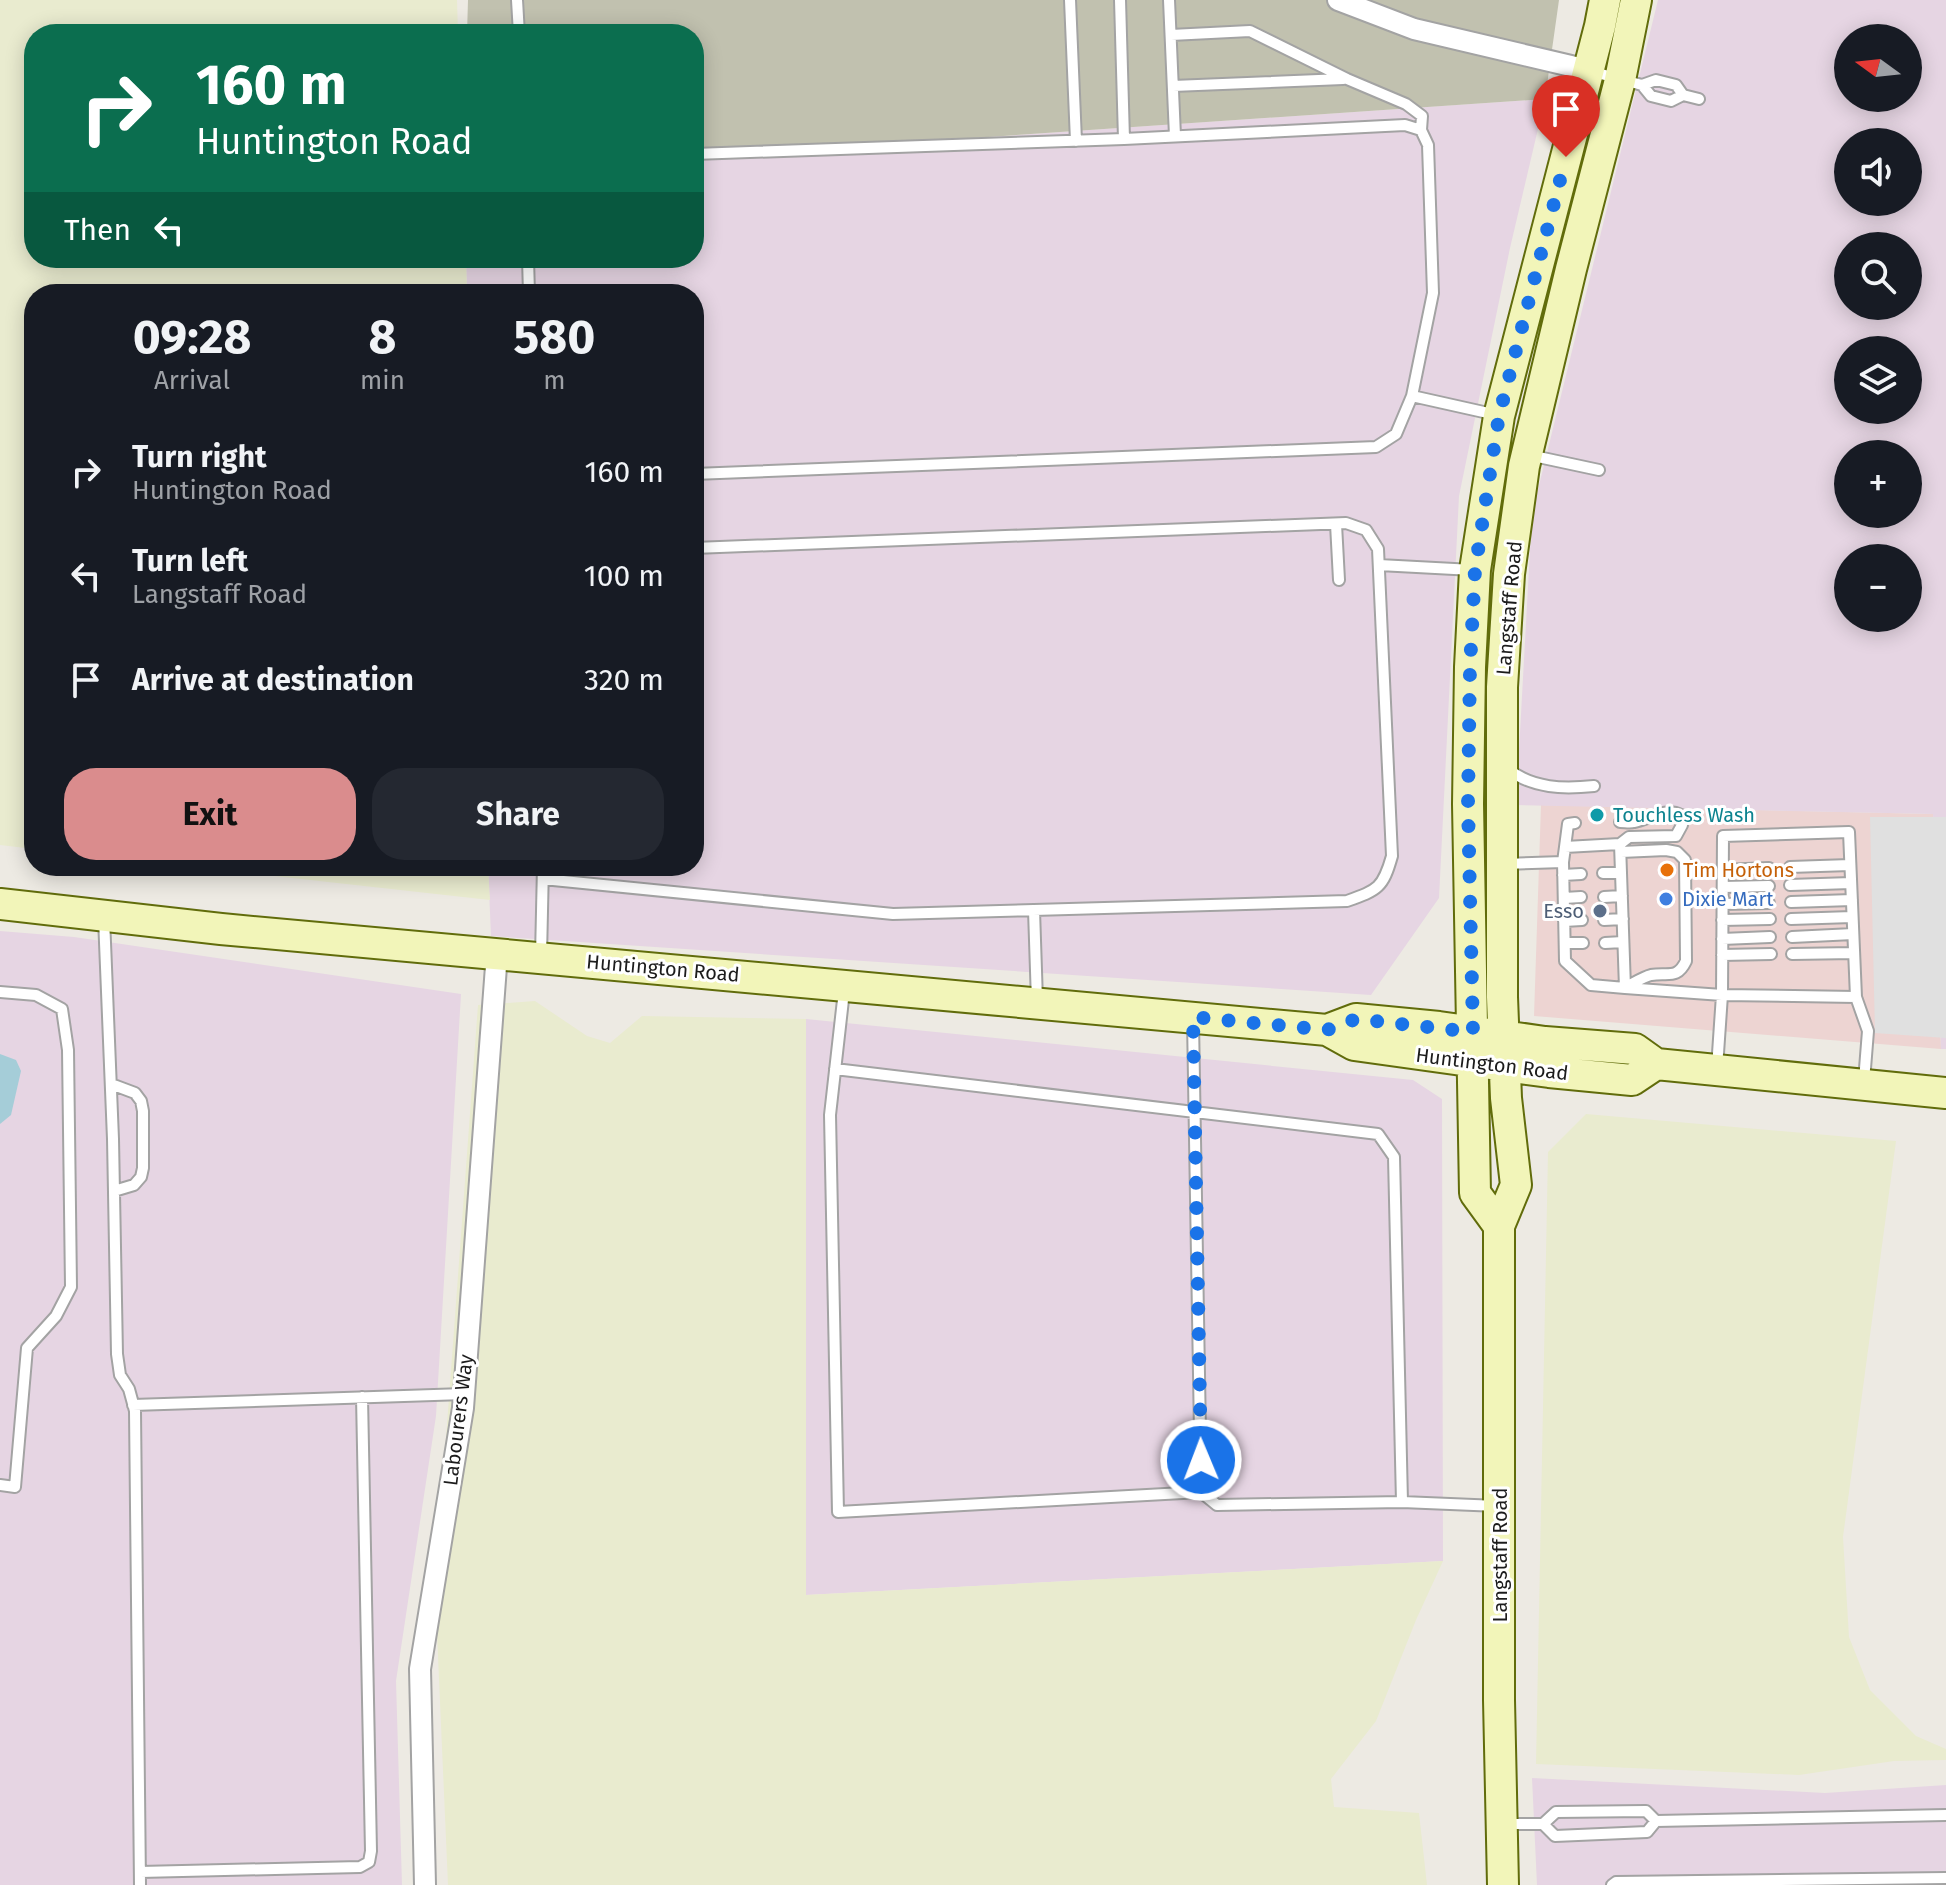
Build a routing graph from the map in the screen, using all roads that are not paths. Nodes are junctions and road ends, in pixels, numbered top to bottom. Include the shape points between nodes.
1 (517, 0) edge
2 (1070, 0) edge
3 (1120, 0) edge
4 (1169, 0) edge
5 (1338, 0) edge
6 (1605, 0) edge
7 (1636, 0) edge
8 (518, 24) edge
9 (1171, 35) junction
10 (1588, 70) junction
11 (1347, 79) junction
12 (1631, 82) junction
13 (1173, 86) junction
14 (1683, 95) junction
15 (1699, 99) dead end
16 (1421, 130) junction
17 (1175, 136) junction
18 (1124, 139) junction
19 (1076, 141) junction
20 (704, 154) edge
21 (1412, 396) junction
22 (1499, 416) junction
23 (1527, 454) junction
24 (1599, 470) dead end
25 (704, 474) edge
26 (1336, 524) junction
27 (704, 548) edge
28 (1379, 565) junction
29 (1475, 570) junction
30 (1339, 580) dead end
31 (1502, 764) junction
32 (1594, 786) dead end
33 (1620, 822) dead end
34 (1575, 823) dead end
35 (1565, 847) junction
36 (1621, 848) junction
37 (1563, 862) junction
38 (1502, 864) junction
39 (1850, 865) junction
40 (1790, 867) dead end
41 (1769, 868) dead end
42 (1723, 870) junction
43 (1603, 873) dead end
44 (1621, 873) junction
45 (1581, 874) dead end
46 (1563, 875) junction
47 (543, 879) joint
48 (1851, 883) junction
49 (1790, 885) dead end
50 (1769, 886) dead end
51 (1723, 887) junction
52 (1622, 896) junction
53 (1581, 897) dead end
54 (1604, 897) dead end
55 (1564, 898) junction
56 (1852, 900) junction
57 (1791, 902) dead end
58 (1769, 903) dead end
59 (0, 904) edge
60 (1723, 904) junction
61 (1034, 910) junction
62 (104, 916) junction
63 (1852, 917) junction
64 (1623, 919) junction
65 (1770, 919) dead end
66 (1791, 919) dead end
67 (1582, 920) dead end
68 (1604, 920) dead end
69 (1722, 920) junction
70 (1564, 921) junction
71 (1853, 934) junction
72 (1770, 937) dead end
73 (1792, 937) dead end
74 (1722, 939) junction
75 (1623, 942) junction
76 (1565, 943) junction
77 (1583, 943) dead end
78 (1605, 943) dead end
79 (497, 953) junction
80 (1854, 953) junction
81 (1771, 954) dead end
82 (1792, 954) dead end
83 (1722, 955) junction
84 (541, 957) junction
85 (845, 985) junction
86 (1625, 988) junction
87 (0, 992) edge
88 (1722, 995) junction
89 (1856, 997) junction
90 (1037, 1003) junction
91 (1193, 1017) junction
92 (1327, 1030) junction
93 (1473, 1032) junction
94 (1504, 1051) junction
95 (1473, 1062) junction
96 (835, 1069) junction
97 (1717, 1070) junction
98 (111, 1084) junction
99 (1863, 1085) junction
100 (1946, 1093) edge
101 (1194, 1111) junction
102 (114, 1191) junction
103 (1499, 1226) junction
104 (464, 1394) junction
105 (362, 1397) junction
106 (133, 1405) junction
107 (0, 1485) edge
108 (1201, 1492) junction
109 (1402, 1502) junction
110 (1500, 1506) junction
111 (1946, 1815) edge
112 (1656, 1821) junction
113 (1502, 1824) junction
114 (1543, 1824) junction
115 (140, 1872) junction
116 (1946, 1878) edge
117 (140, 1885) edge
118 (425, 1885) edge
119 (1503, 1885) edge
120 (1612, 1885) edge

1 - 8 lane
2 - 19 lane
3 - 18 lane
4 - 9 lane
5 - 10 street via 1414,29
6 - 10 main road, Langstaff Road
7 - 12 main road, Langstaff Road
9 - 11 lane via 1250,31
9 - 13 lane
10 - 12 lane
10 - 22 main road, Langstaff Road
11 - 13 lane
11 - 16 lane via 1406,104 1422,116
12 - 14 lane via 1676,85
12 - 14 lane via 1651,96 1671,101
12 - 23 main road, Langstaff Road via 1571,269
13 - 17 lane
14 - 15 lane
16 - 17 lane via 1405,125
16 - 21 lane via 1428,145 1433,293
17 - 18 lane
18 - 19 lane
19 - 20 lane
21 - 22 lane
21 - 25 lane via 1396,434 1376,447
22 - 29 main road, Langstaff Road
23 - 24 lane
23 - 31 main road, Langstaff Road via 1509,574
26 - 27 lane
26 - 28 lane via 1366,530 1378,549
26 - 30 lane
28 - 29 lane
28 - 61 lane via 1392,856 1386,877 1373,892 1347,901
29 - 93 main road, Langstaff Road via 1468,804
31 - 32 lane via 1523,780 1545,786
31 - 38 main road, Langstaff Road
33 - 36 lane via 1675,812 1682,825 1676,836 1629,837
34 - 35 lane via 1568,824
35 - 36 lane
35 - 37 lane
36 - 44 lane
36 - 86 lane via 1677,852 1685,860 1683,969 1649,975
37 - 38 lane
37 - 46 lane
38 - 94 main road, Langstaff Road
39 - 40 lane
39 - 42 lane via 1849,832 1723,836
39 - 48 lane
41 - 42 lane
42 - 51 lane
43 - 44 lane
44 - 52 lane
45 - 46 lane
46 - 55 lane
47 - 61 lane via 893,914
47 - 84 lane
48 - 49 lane
48 - 56 lane
50 - 51 lane
51 - 60 lane
52 - 54 lane
52 - 64 lane
53 - 55 lane
55 - 70 lane
56 - 57 lane
56 - 63 lane
58 - 60 lane
59 - 62 main road, Huntington Road
60 - 69 lane
61 - 90 lane
62 - 79 main road, Huntington Road
62 - 98 lane
63 - 66 lane
63 - 71 lane
64 - 68 lane
64 - 75 lane
65 - 69 lane
67 - 70 lane
69 - 74 lane
70 - 76 lane
71 - 73 lane
71 - 80 lane
72 - 74 lane
74 - 83 lane
75 - 78 lane
75 - 86 lane
76 - 77 lane
76 - 86 lane via 1565,961 1591,985
79 - 84 main road, Huntington Road
79 - 104 street, Labourers Way
80 - 82 lane
80 - 89 lane
81 - 83 lane
83 - 88 lane
84 - 85 main road, Huntington Road
85 - 90 main road, Huntington Road
85 - 96 lane
86 - 88 lane
87 - 107 lane via 36,995 62,1009 68,1050 71,1287 56,1316 27,1348 15,1487
88 - 89 lane
88 - 97 lane
89 - 99 lane via 1868,1031
90 - 91 main road, Huntington Road
91 - 92 main road, Huntington Road
91 - 101 lane
92 - 93 main road, Huntington Road via 1356,1019
92 - 95 main road, Huntington Road via 1354,1045
93 - 94 main road, Huntington Road
93 - 95 main road, Langstaff Road
94 - 95 main road, Huntington Road
94 - 97 main road, Huntington Road via 1635,1049 1656,1064
94 - 103 main road, Langstaff Road via 1516,1185
95 - 103 main road, Langstaff Road via 1475,1193
96 - 101 lane
96 - 108 lane via 830,1115 838,1512
97 - 99 main road, Huntington Road
98 - 102 lane
98 - 102 lane via 135,1093 143,1111 141,1177
99 - 100 main road, Huntington Road
101 - 108 lane
101 - 109 lane via 1378,1134 1394,1157
102 - 106 lane via 117,1354
103 - 110 main road, Langstaff Road
104 - 105 lane
104 - 118 street, Labourers Way via 420,1669
105 - 106 lane
105 - 115 lane via 369,1862 360,1867
106 - 115 lane
108 - 109 lane via 1217,1505
109 - 110 lane
110 - 113 main road, Langstaff Road
111 - 112 lane
112 - 114 lane via 1646,1811 1556,1812
112 - 114 lane via 1647,1832 1555,1836
113 - 114 lane
113 - 119 main road, Langstaff Road
115 - 117 lane
116 - 120 lane

